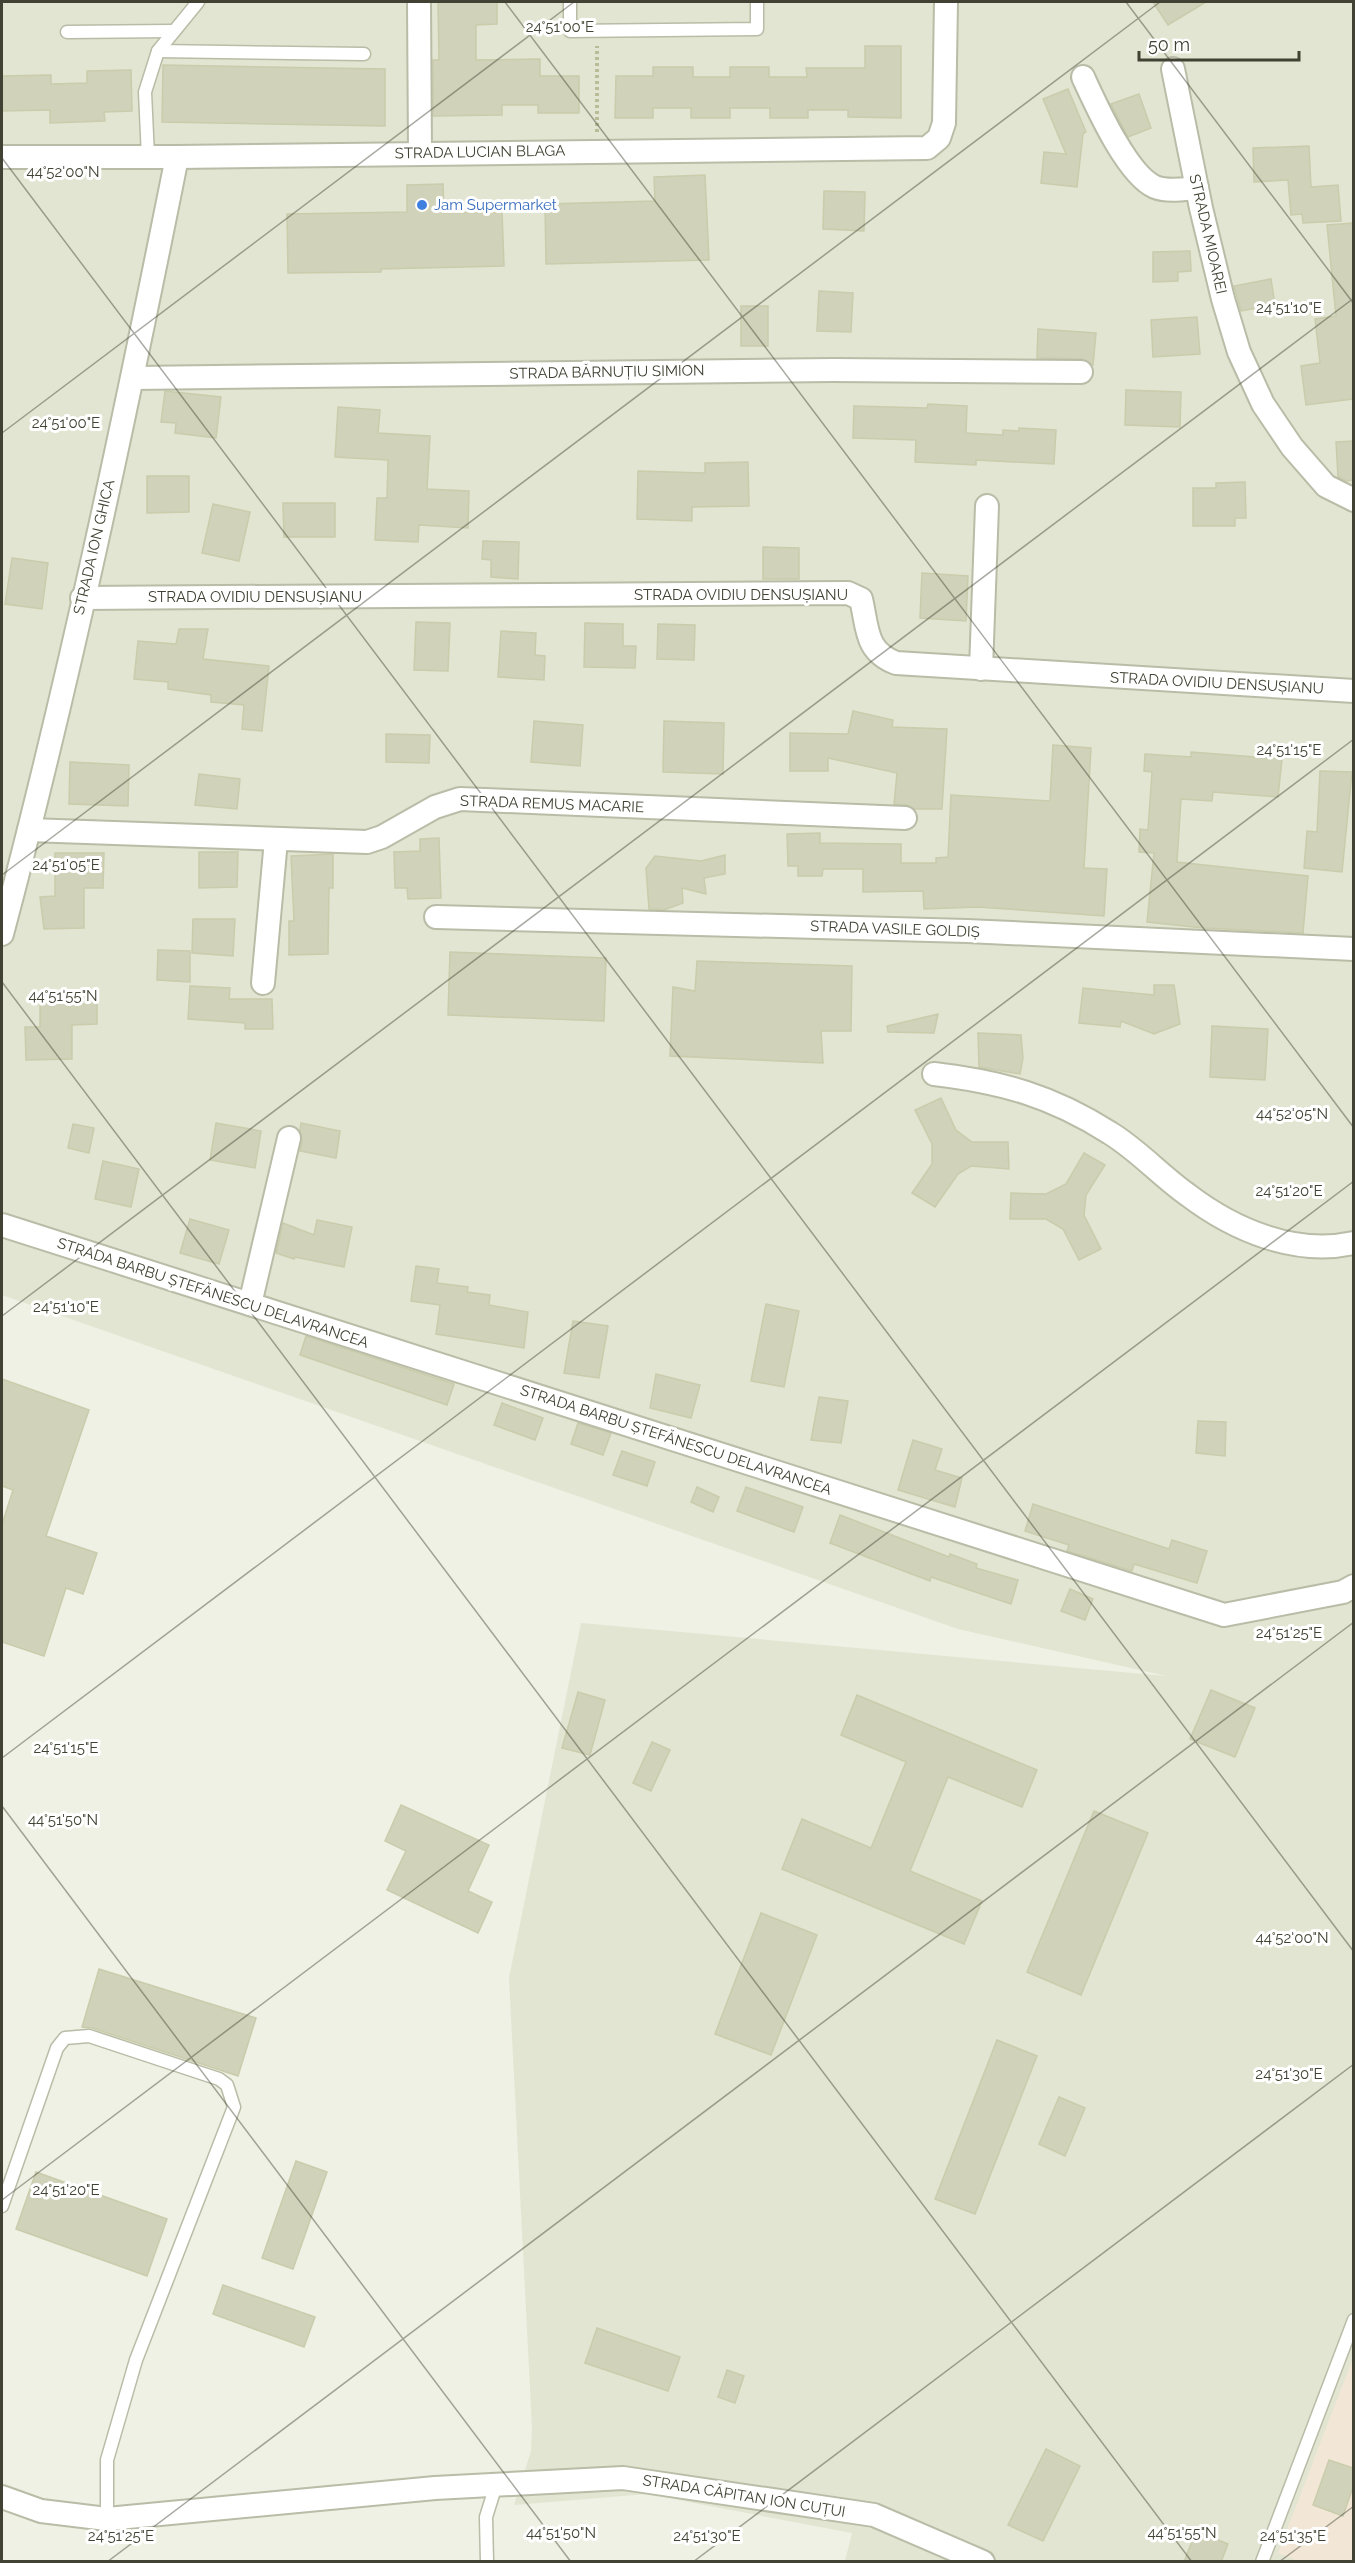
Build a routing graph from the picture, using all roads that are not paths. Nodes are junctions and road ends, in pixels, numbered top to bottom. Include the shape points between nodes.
1 (198, 2) edge
2 (419, 2) edge
3 (570, 2) edge
4 (757, 2) edge
5 (946, 2) edge
6 (173, 31) junction
7 (67, 32) dead end
8 (158, 51) junction
9 (364, 54) dead end
10 (1173, 69) dead end
11 (1083, 77) dead end
12 (420, 153) junction
13 (2, 157) edge
14 (148, 157) junction
15 (177, 157) junction
16 (1197, 188) junction
17 (1081, 372) dead end
18 (133, 378) junction
19 (1353, 500) edge
20 (987, 506) dead end
21 (82, 598) junction
22 (981, 669) junction
23 (1353, 691) edge
24 (905, 818) dead end
25 (29, 830) junction
26 (276, 840) junction
27 (436, 917) dead end
28 (2, 934) edge
29 (1353, 949) edge
30 (264, 983) dead end
31 (934, 1074) dead end
32 (289, 1138) dead end
33 (2, 1225) edge
34 (1353, 1243) edge
35 (250, 1305) junction
36 (1353, 1586) edge
37 (2, 2206) edge
38 (1353, 2320) edge
39 (496, 2485) junction
40 (2, 2497) edge
41 (107, 2519) junction
42 (487, 2562) edge
43 (983, 2562) edge
44 (1262, 2562) edge

1 - 6 lane
2 - 12 street
3 - 4 lane via 570,31 758,29
5 - 12 street, STRADA LUCIAN BLAGA via 944,123 939,138 927,148
6 - 7 lane
6 - 8 lane
8 - 9 lane
8 - 14 lane via 145,92
10 - 16 street, STRADA MIOAREI
11 - 16 street via 1115,143 1141,175 1155,187
12 - 15 street, STRADA LUCIAN BLAGA
13 - 14 street, STRADA LUCIAN BLAGA
14 - 15 street, STRADA LUCIAN BLAGA
15 - 18 street, STRADA ION GHICA
16 - 19 street, STRADA MIOAREI via 1229,320 1263,404 1292,447 1326,486
17 - 18 street, STRADA BĂRNUȚIU SIMION via 833,370
18 - 21 street, STRADA ION GHICA
20 - 22 street
21 - 22 street, STRADA OVIDIU DENSUȘIANU via 848,593 861,600 873,649 883,658 896,663
21 - 25 street, STRADA ION GHICA
22 - 23 street, STRADA OVIDIU DENSUȘIANU
24 - 26 street, STRADA REMUS MACARIE via 460,799 435,807 367,842
25 - 26 street, STRADA REMUS MACARIE
25 - 28 street, STRADA ION GHICA
26 - 30 street
27 - 29 street, STRADA VASILE GOLDIȘ via 967,931
31 - 34 street via 987,1080 1052,1101 1111,1133 1190,1197 1251,1233 1298,1246
32 - 35 street
33 - 35 street, STRADA BARBU ȘTEFĂNESCU DELAVRANCEA
35 - 36 street, STRADA BARBU ȘTEFĂNESCU DELAVRANCEA via 1224,1615 1343,1593
37 - 41 lane via 57,2048 65,2038 89,2036 227,2085 234,2107 136,2360 107,2460
38 - 44 lane
39 - 41 street, STRADA CĂPITAN ION CUȚUI
39 - 42 lane via 486,2517
39 - 43 street, STRADA CĂPITAN ION CUȚUI via 623,2478 862,2514
40 - 41 street, STRADA CĂPITAN ION CUȚUI via 41,2511

